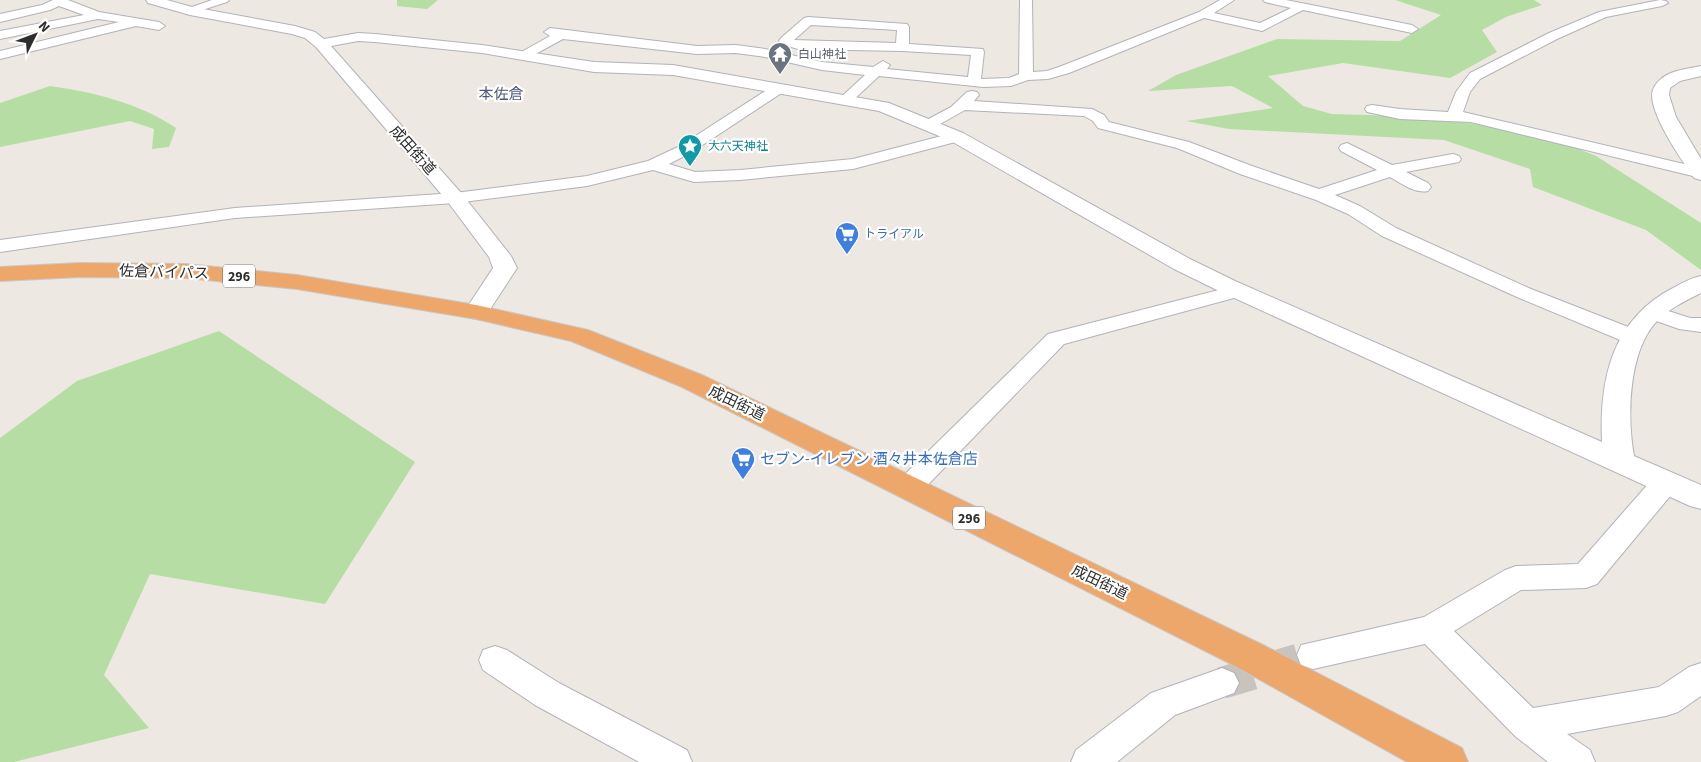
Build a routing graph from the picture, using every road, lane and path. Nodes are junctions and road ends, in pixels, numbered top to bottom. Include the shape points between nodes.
1 (153, 0) edge
2 (223, 0) edge
3 (1026, 0) edge
4 (1228, 0) edge
5 (1269, 0) edge
6 (60, 1) edge
7 (1662, 3) dead end
8 (190, 6) edge
9 (1301, 7) junction
10 (895, 14) dead end
11 (1203, 14) junction
12 (96, 15) junction
13 (0, 18) edge
14 (136, 22) junction
15 (159, 26) dead end
16 (888, 26) junction
17 (1412, 28) dead end
18 (796, 32) junction
19 (0, 35) edge
20 (322, 44) junction
21 (898, 44) junction
22 (798, 45) junction
23 (0, 55) edge
24 (523, 55) junction
25 (783, 56) junction
26 (1701, 71) edge
27 (876, 72) junction
28 (1026, 76) junction
29 (979, 82) junction
30 (778, 89) junction
31 (846, 99) junction
32 (962, 105) junction
33 (1372, 109) dead end
34 (1455, 115) junction
35 (928, 125) junction
36 (957, 138) junction
37 (1347, 148) dead end
38 (1453, 159) dead end
39 (654, 164) junction
40 (1391, 171) junction
41 (1701, 173) edge
42 (1422, 187) dead end
43 (1319, 195) junction
44 (455, 198) junction
45 (0, 246) edge
46 (0, 274) edge
47 (1701, 283) edge
48 (1238, 291) junction
49 (476, 312) junction
50 (1653, 312) junction
51 (1701, 325) edge
52 (1634, 336) junction
53 (1620, 461) junction
54 (1666, 482) junction
55 (908, 488) junction
56 (1701, 498) edge
57 (1431, 629) junction
58 (1313, 655) tunnel mouth
59 (495, 660) dead end
60 (1701, 677) edge
61 (1222, 682) tunnel mouth
62 (1527, 725) junction
63 (674, 762) edge
64 (1089, 762) edge
65 (1446, 762) edge
66 (1577, 762) edge

1 - 8 street, 成田街道 via 168,5
2 - 8 street
3 - 28 street
4 - 11 street
5 - 9 street
6 - 12 street
6 - 13 street via 46,8
7 - 34 street via 1603,14 1475,76 1463,92
8 - 20 street, 成田街道 via 295,30
9 - 11 street via 1262,27
9 - 17 street
10 - 16 street
11 - 28 street via 1064,70
12 - 14 street
12 - 19 street
14 - 15 street
14 - 23 street
16 - 18 street via 808,20
16 - 21 street via 903,27
18 - 21 street
18 - 22 street via 785,41
20 - 24 street via 358,37
20 - 44 street, 成田街道
21 - 22 street
21 - 27 street
21 - 29 street via 978,52
22 - 25 street
24 - 25 street via 556,34
24 - 30 street via 594,67 673,70
25 - 27 street via 822,66
26 - 41 street via 1665,83 1660,95 1663,109
27 - 29 street
27 - 31 street
28 - 29 street via 1010,82
29 - 32 street
30 - 31 street
30 - 39 street via 686,149
31 - 35 street via 883,107
32 - 35 street
32 - 43 street via 1087,112 1099,118 1103,125 1184,145
33 - 34 street via 1400,114
34 - 41 street
35 - 36 street
36 - 39 street via 853,164 740,176 694,177
36 - 48 street via 1182,264
37 - 40 street
38 - 40 street
39 - 44 street via 587,181
40 - 42 street
40 - 43 street
43 - 52 street via 1354,210 1389,232 1524,293
44 - 45 street via 235,214
44 - 49 street, 成田街道 via 500,256 505,268
46 - 49 highway, 佐倉バイパス / 296 via 80,270 186,271 297,282
47 - 50 street
48 - 53 street
48 - 55 street via 1056,339
49 - 55 highway, 成田街道 / 296 via 579,335 692,380
50 - 51 street via 1687,324
50 - 52 street
52 - 53 street via 1624,355 1620,373 1615,440
53 - 54 street
54 - 56 street
54 - 57 street via 1586,576 1516,578
55 - 65 highway, 成田街道 / 296 via 1250,656
57 - 58 street
57 - 62 street
59 - 63 street via 547,694
60 - 62 street via 1666,701
61 - 64 street via 1163,704
62 - 66 street

